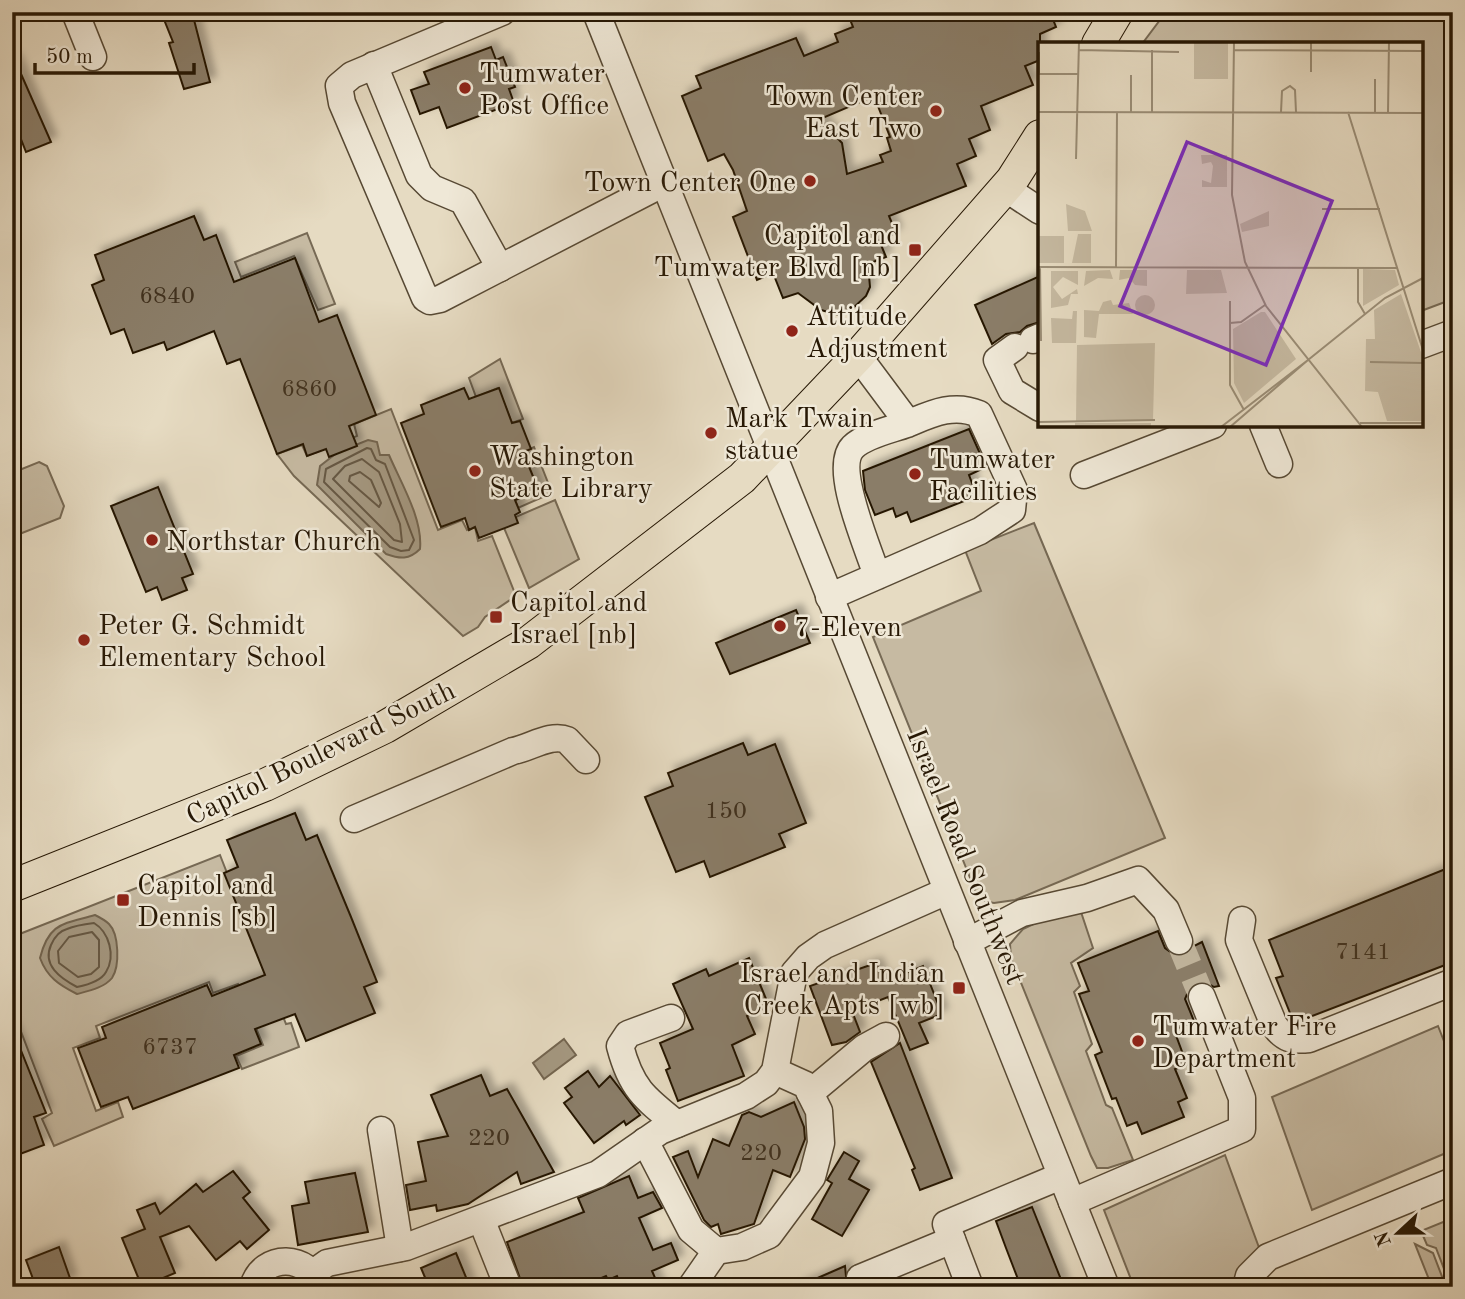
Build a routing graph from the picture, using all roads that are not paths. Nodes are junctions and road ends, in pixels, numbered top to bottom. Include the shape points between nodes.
1 (75, 12) edge
2 (502, 12) edge
3 (596, 12) edge
4 (1117, 12) edge
5 (1099, 42) edge
6 (93, 57) dead end
7 (374, 65) junction
8 (1038, 139) edge
9 (664, 183) junction
10 (1005, 188) junction
11 (1038, 210) edge
12 (500, 268) junction
13 (1453, 333) edge
14 (1029, 341) edge
15 (1423, 344) edge
16 (858, 356) junction
17 (1038, 407) edge
18 (908, 423) junction
19 (1208, 427) edge
20 (1264, 427) edge
21 (769, 449) junction
22 (1279, 464) dead end
23 (1084, 475) dead end
24 (877, 576) junction
25 (829, 597) junction
26 (586, 760) dead end
27 (354, 819) dead end
28 (12, 886) edge
29 (947, 891) junction
30 (1241, 920) dead end
31 (1179, 941) tunnel mouth
32 (967, 942) junction
33 (1453, 982) edge
34 (1202, 997) tunnel mouth
35 (671, 1018) dead end
36 (886, 1036) dead end
37 (775, 1071) junction
38 (810, 1093) junction
39 (677, 1124) junction
40 (382, 1130) dead end
41 (645, 1142) junction
42 (1061, 1176) junction
43 (1453, 1181) edge
44 (1072, 1202) junction
45 (481, 1219) junction
46 (952, 1240) junction
47 (400, 1248) junction
48 (716, 1251) junction
49 (316, 1280) edge
50 (253, 1287) edge
51 (508, 1287) edge
52 (691, 1287) edge
53 (864, 1287) edge
54 (970, 1287) edge
55 (1106, 1287) edge
56 (1247, 1287) edge

1 - 6 street
2 - 7 street
3 - 9 street, Israel Road Southwest
4 - 5 main road
7 - 12 street via 419,175 432,188 463,201
7 - 12 street via 343,81 342,103 425,298 440,299
8 - 10 main road, Capitol Boulevard South
9 - 12 street
9 - 21 street, Israel Road Southwest
10 - 11 street
10 - 16 main road, Capitol Boulevard South
13 - 15 street
14 - 17 street via 997,360 1012,391
16 - 18 street
16 - 21 main road, Capitol Boulevard South
18 - 24 street via 865,439 846,459 847,483
18 - 24 street via 943,410 962,408 979,414 1015,501 1004,518
19 - 23 street
20 - 22 street
21 - 25 street, Israel Road Southwest
21 - 28 main road, Capitol Boulevard South via 742,478 528,643 440,697 265,785
24 - 25 street
25 - 29 street, Israel Road Southwest
26 - 27 street via 568,740 550,739
29 - 32 street, Israel Road Southwest
29 - 37 street via 825,945 808,957 794,974
30 - 33 street via 1239,940 1274,1025 1282,1036 1296,1041
31 - 32 street via 1166,910 1138,880 1022,914
32 - 42 street, Israel Road Southwest
34 - 44 street via 1242,1098 1242,1129
35 - 39 street via 628,1034 620,1046 629,1078
36 - 38 street via 864,1048
37 - 38 street via 806,1085
37 - 39 street via 746,1096
38 - 48 street via 820,1111 821,1143 813,1177 769,1235 742,1247
39 - 41 street
40 - 47 street
41 - 45 street via 598,1174
41 - 48 street via 691,1230
42 - 44 street, Israel Road Southwest
42 - 46 street via 946,1224
43 - 56 street via 1268,1257 1249,1276
44 - 55 street, Israel Road Southwest
45 - 47 street
45 - 51 street
46 - 53 street via 860,1278
46 - 54 street
47 - 49 street via 327,1263
48 - 52 street
49 - 50 street via 304,1265 282,1261 261,1271

